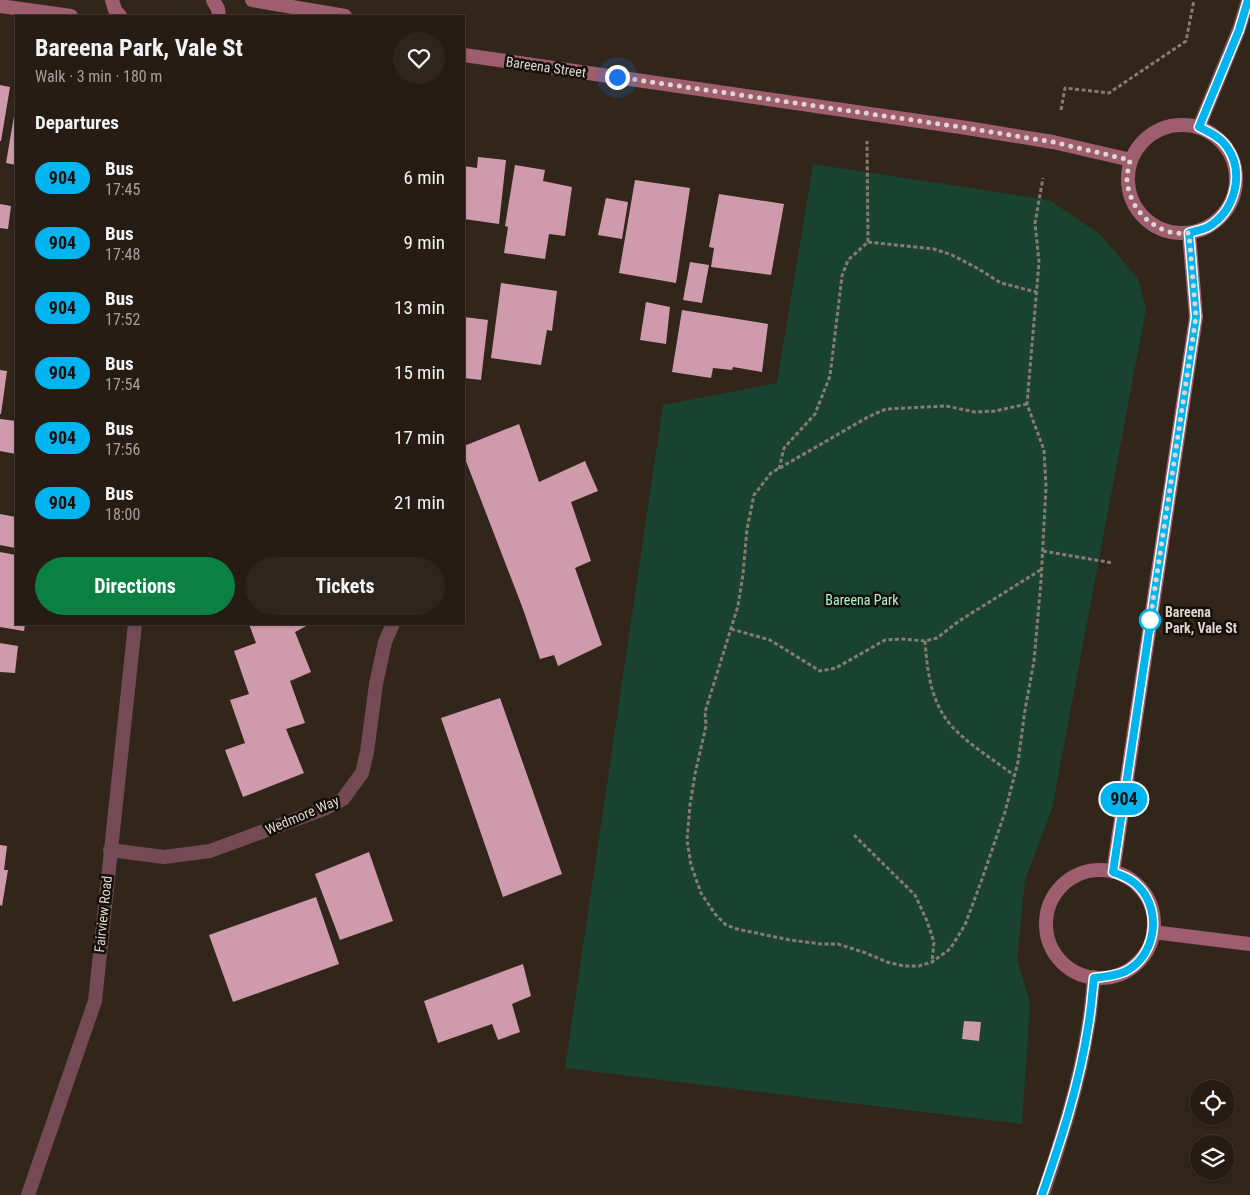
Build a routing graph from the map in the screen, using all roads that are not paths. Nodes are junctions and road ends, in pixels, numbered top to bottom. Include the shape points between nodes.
1 (112, 0) edge
2 (213, 0) edge
3 (252, 0) edge
4 (1248, 0) edge
5 (0, 6) edge
6 (64, 15) edge
7 (119, 15) edge
8 (219, 15) edge
9 (338, 15) edge
10 (465, 55) edge
11 (1199, 127) junction
12 (1130, 160) junction
13 (1189, 233) junction
14 (135, 625) edge
15 (393, 625) edge
16 (110, 850) junction
17 (1113, 872) junction
18 (1153, 932) junction
19 (1250, 944) edge
20 (1094, 978) junction
21 (28, 1195) edge
22 (1042, 1195) edge

1 - 7 main road
2 - 8 main road
3 - 9 main road
4 - 11 street
5 - 6 main road
10 - 12 main road, Bareena Street via 1053,142
11 - 12 main road via 1182,124 1165,127 1139,145
11 - 13 main road via 1214,134 1226,146 1234,163 1237,182 1232,200 1222,215 1207,227
12 - 13 main road via 1127,178 1130,196 1139,213 1153,225 1171,232
13 - 17 main road via 1196,317
14 - 16 street, Fairview Road
15 - 16 street, Wedmore Way via 385,642 376,684 362,773 343,799 210,851 164,857
16 - 21 street, Fairview Road via 95,1001
17 - 18 main road via 1140,888 1149,902
17 - 20 main road via 1096,870 1078,874 1052,897 1046,914 1046,932 1051,949 1076,973
18 - 19 main road
18 - 20 main road via 1139,962 1125,972
20 - 22 street via 1089,1026 1079,1073

